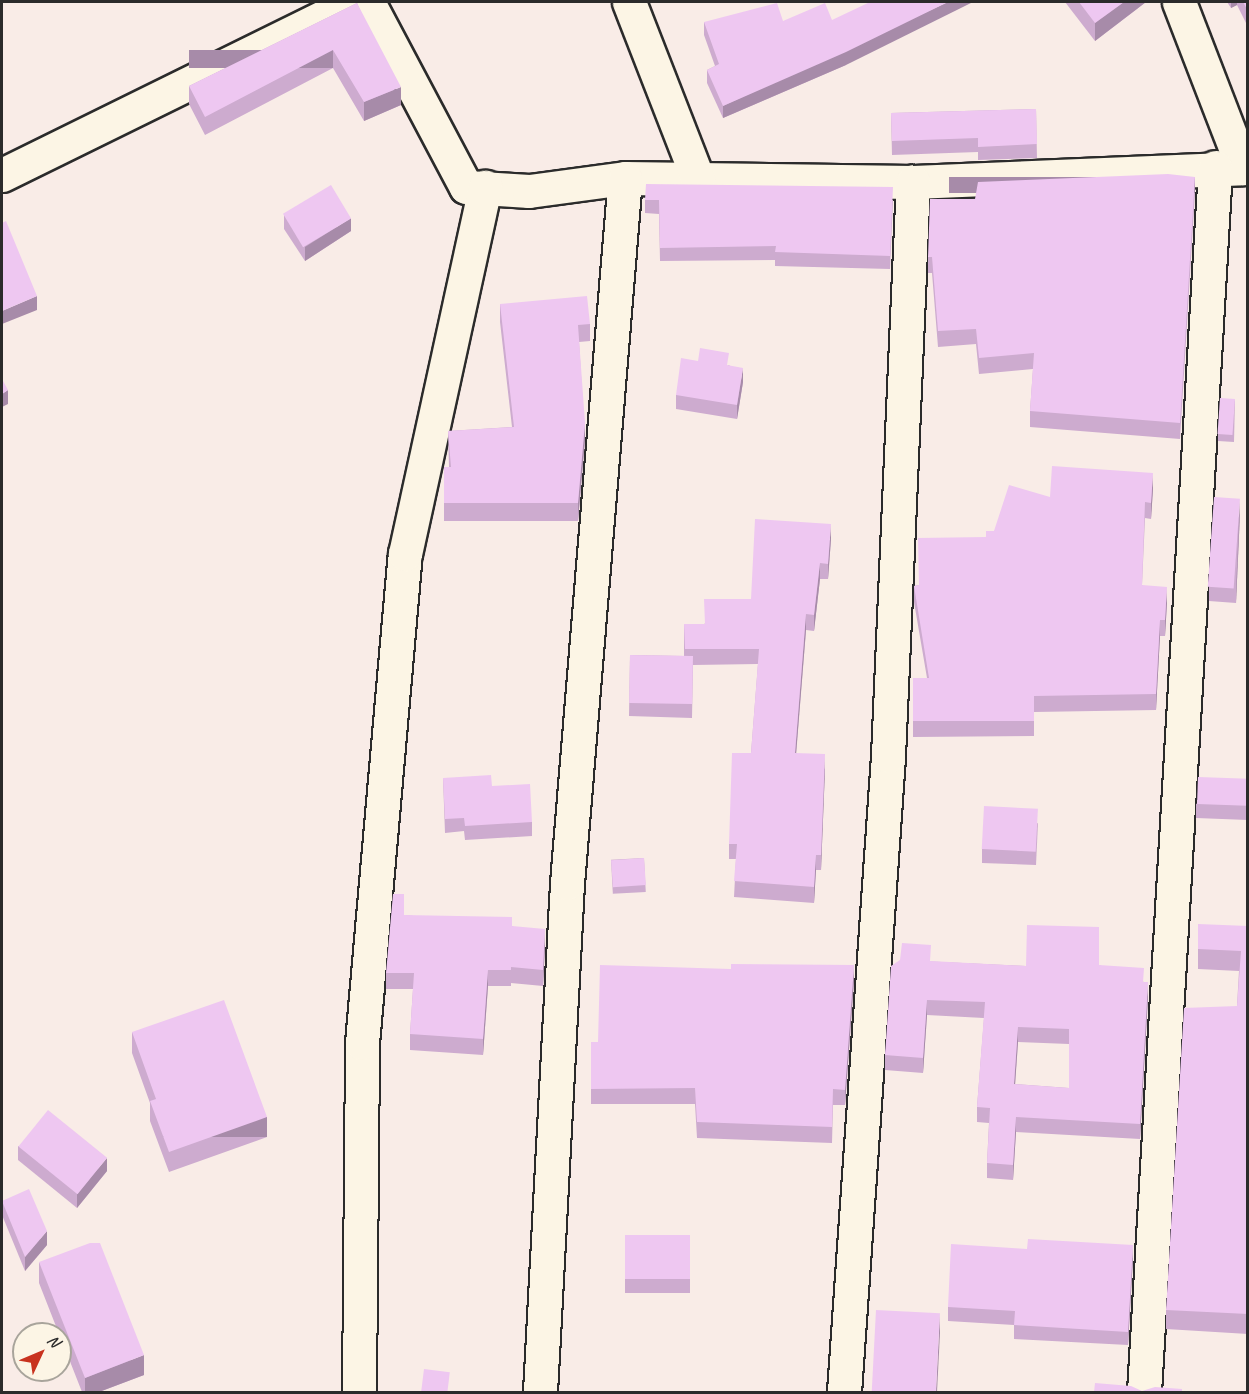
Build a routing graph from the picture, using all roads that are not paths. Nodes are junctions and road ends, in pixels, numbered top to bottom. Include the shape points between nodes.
1 (354, 2) edge
2 (368, 2) edge
3 (628, 2) edge
4 (1179, 2) edge
5 (1215, 167) junction
6 (2, 175) edge
7 (625, 177) junction
8 (698, 179) junction
9 (913, 182) junction
10 (485, 187) junction
11 (359, 1392) edge
12 (540, 1392) edge
13 (844, 1392) edge
14 (1144, 1392) edge

1 - 6 street
2 - 10 street via 466,187
3 - 8 street
4 - 5 street via 1243,168
5 - 9 street
5 - 14 street
7 - 8 street
7 - 10 street via 529,191
7 - 12 street via 567,883
8 - 9 street
9 - 13 street via 888,756
10 - 11 street via 405,554 362,1043

